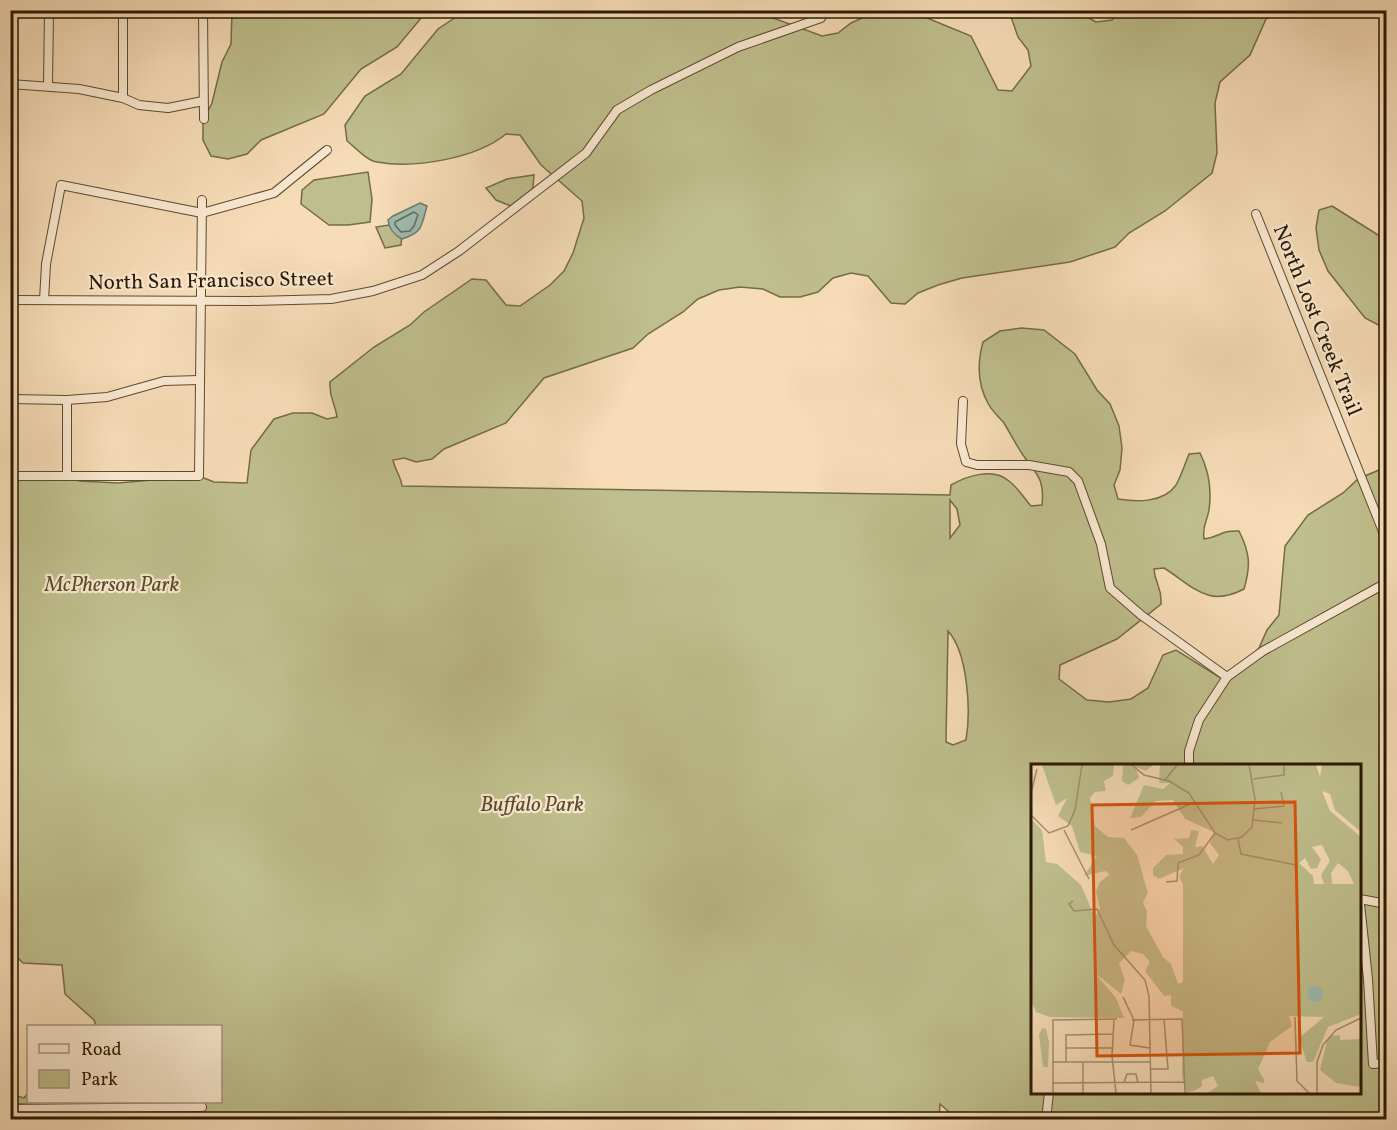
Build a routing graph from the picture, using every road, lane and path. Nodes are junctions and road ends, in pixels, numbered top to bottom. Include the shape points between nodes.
1 (48, 10) edge
2 (123, 10) edge
3 (204, 10) edge
4 (825, 10) edge
5 (10, 84) edge
6 (48, 85) junction
7 (123, 98) junction
8 (203, 101) junction
9 (204, 119) dead end
10 (327, 150) dead end
11 (202, 200) dead end
12 (202, 213) junction
13 (1256, 214) dead end
14 (10, 300) edge
15 (44, 300) junction
16 (201, 301) junction
17 (200, 380) junction
18 (10, 399) edge
19 (67, 400) junction
20 (963, 401) dead end
21 (10, 476) edge
22 (67, 476) junction
23 (1386, 539) edge
24 (1386, 583) edge
25 (1227, 677) junction
26 (1189, 764) edge
27 (1361, 899) edge
28 (1386, 904) edge
29 (1361, 921) edge
30 (1386, 1063) edge
31 (1049, 1094) edge
32 (202, 1107) dead end
33 (10, 1109) edge
34 (1046, 1119) edge

1 - 6 street
2 - 7 street
3 - 8 street
4 - 16 street, North San Francisco Street via 821,18 738,47 617,110 586,153 422,275 330,300
5 - 6 street
6 - 7 street
7 - 8 street via 139,105 168,108
8 - 9 street
10 - 12 street via 274,193
11 - 12 street
12 - 15 street via 61,185 46,264
12 - 16 street
13 - 23 street, North Lost Creek Trail
14 - 15 street, North San Francisco Street
15 - 16 street, North San Francisco Street
16 - 17 street
17 - 19 street via 164,381 107,398
17 - 22 street via 199,476
18 - 19 street
19 - 22 street
20 - 25 street via 961,444 966,462 1029,465 1069,472 1078,481 1101,544 1110,588
21 - 22 street
24 - 25 street via 1263,651
25 - 26 street via 1199,720
27 - 28 street
29 - 30 street via 1373,1064
31 - 34 street
32 - 33 street

